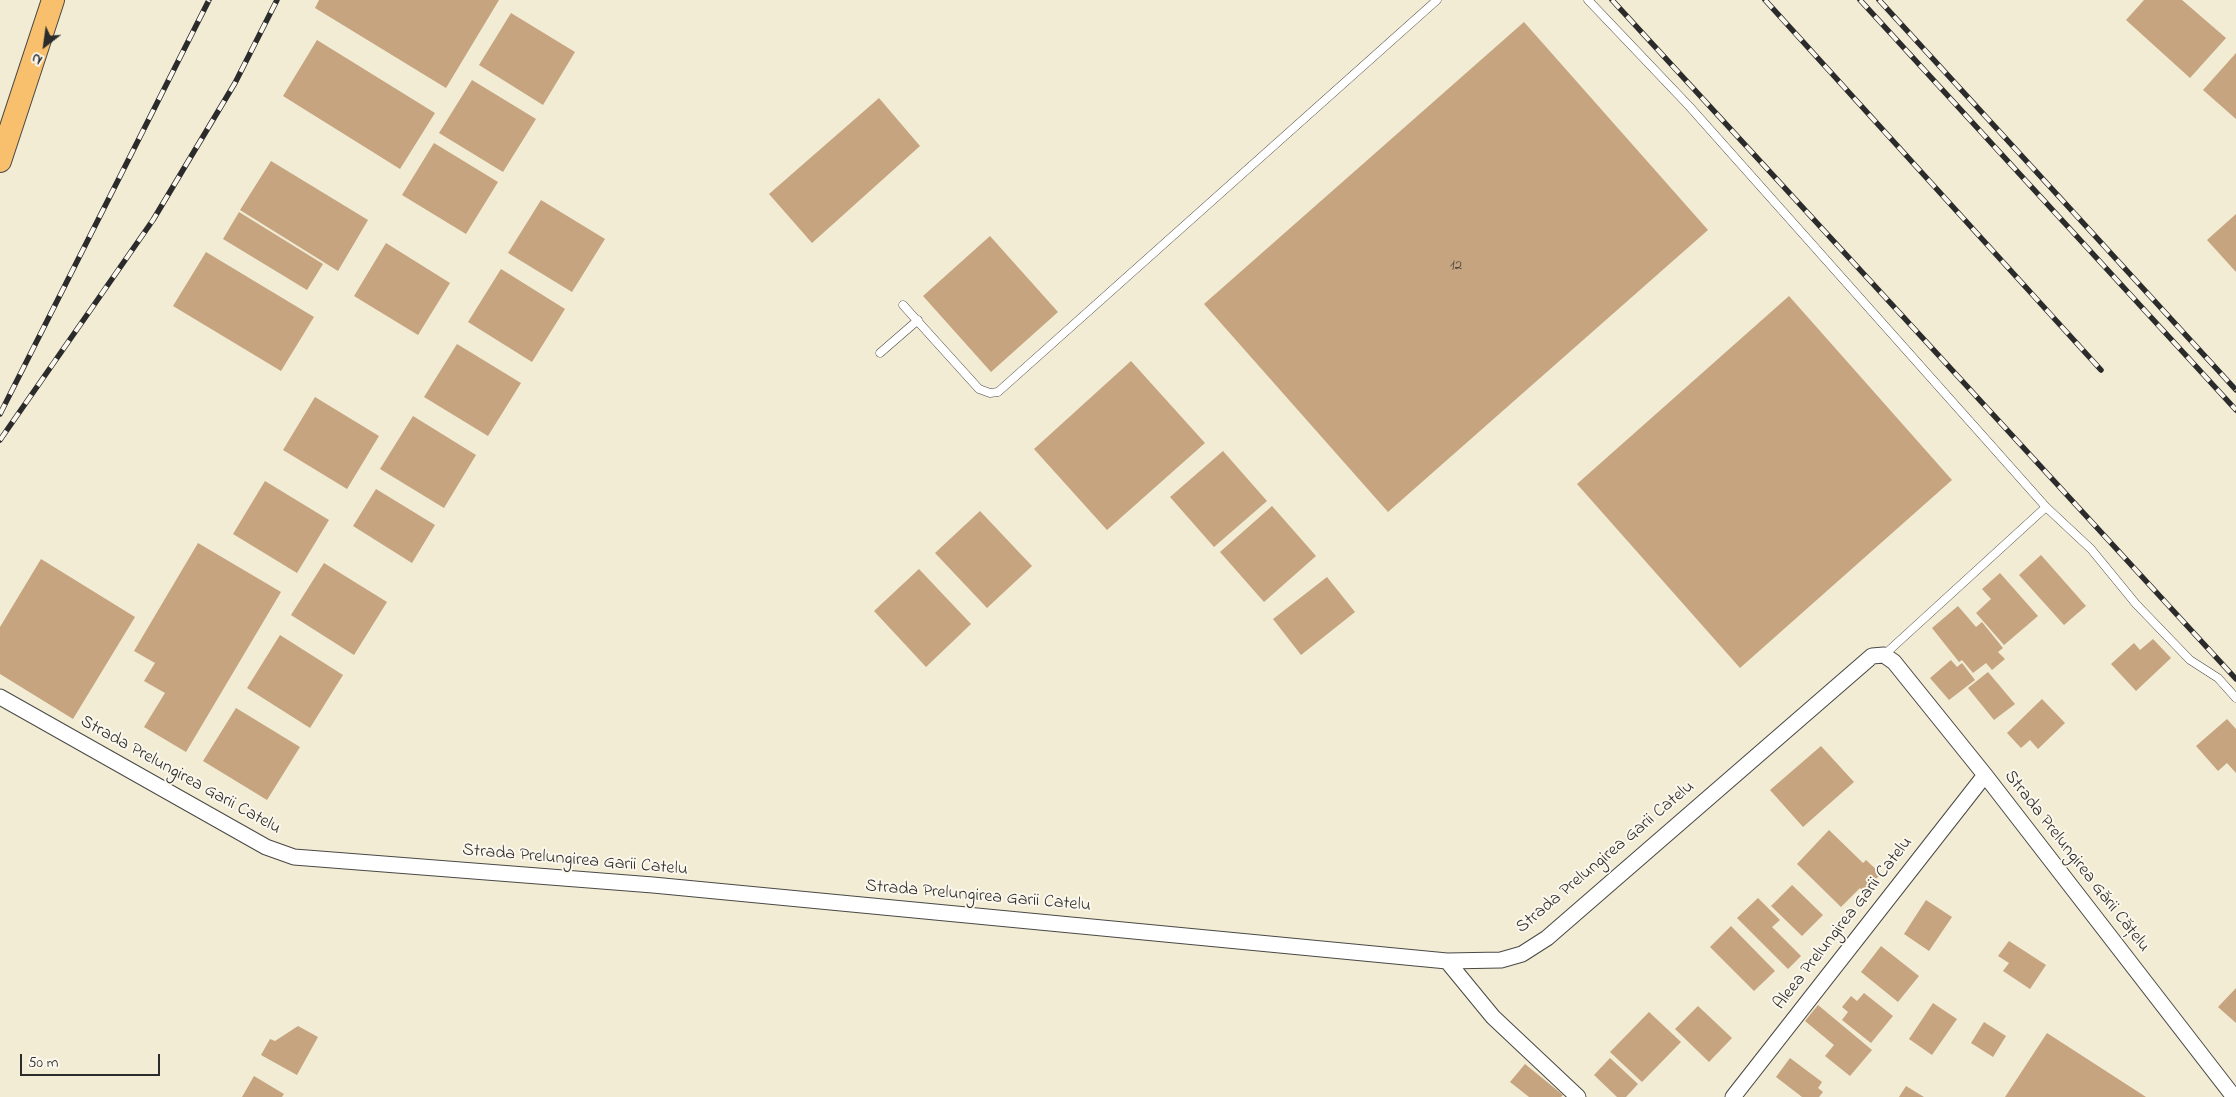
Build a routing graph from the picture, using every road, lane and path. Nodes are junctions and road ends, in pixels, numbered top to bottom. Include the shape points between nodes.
1 (53, 0) edge
2 (1437, 0) edge
3 (1588, 0) edge
4 (0, 161) edge
5 (903, 305) dead end
6 (918, 320) junction
7 (880, 353) dead end
8 (2046, 507) junction
9 (1884, 655) junction
10 (0, 697) edge
11 (2236, 698) edge
12 (1985, 775) junction
13 (1447, 961) junction
14 (1578, 1097) edge
15 (1733, 1097) edge
16 (2234, 1097) edge

1 - 4 main road
2 - 6 lane via 998,392 979,389
3 - 8 lane via 1689,106
5 - 6 lane
6 - 7 lane
8 - 9 lane
8 - 11 lane via 2091,549 2136,604 2190,660 2218,678
9 - 12 street, Strada Prelungirea Gării Cățelu via 1894,662
9 - 13 street, Strada Prelungirea Garii Catelu via 1872,656 1547,938 1522,954 1502,960
10 - 13 street, Strada Prelungirea Garii Catelu via 266,847 294,857 662,886
12 - 15 street, Aleea Prelungirea Garii Catelu
12 - 16 street, Strada Prelungirea Gării Cățelu
13 - 14 street via 1493,1017

